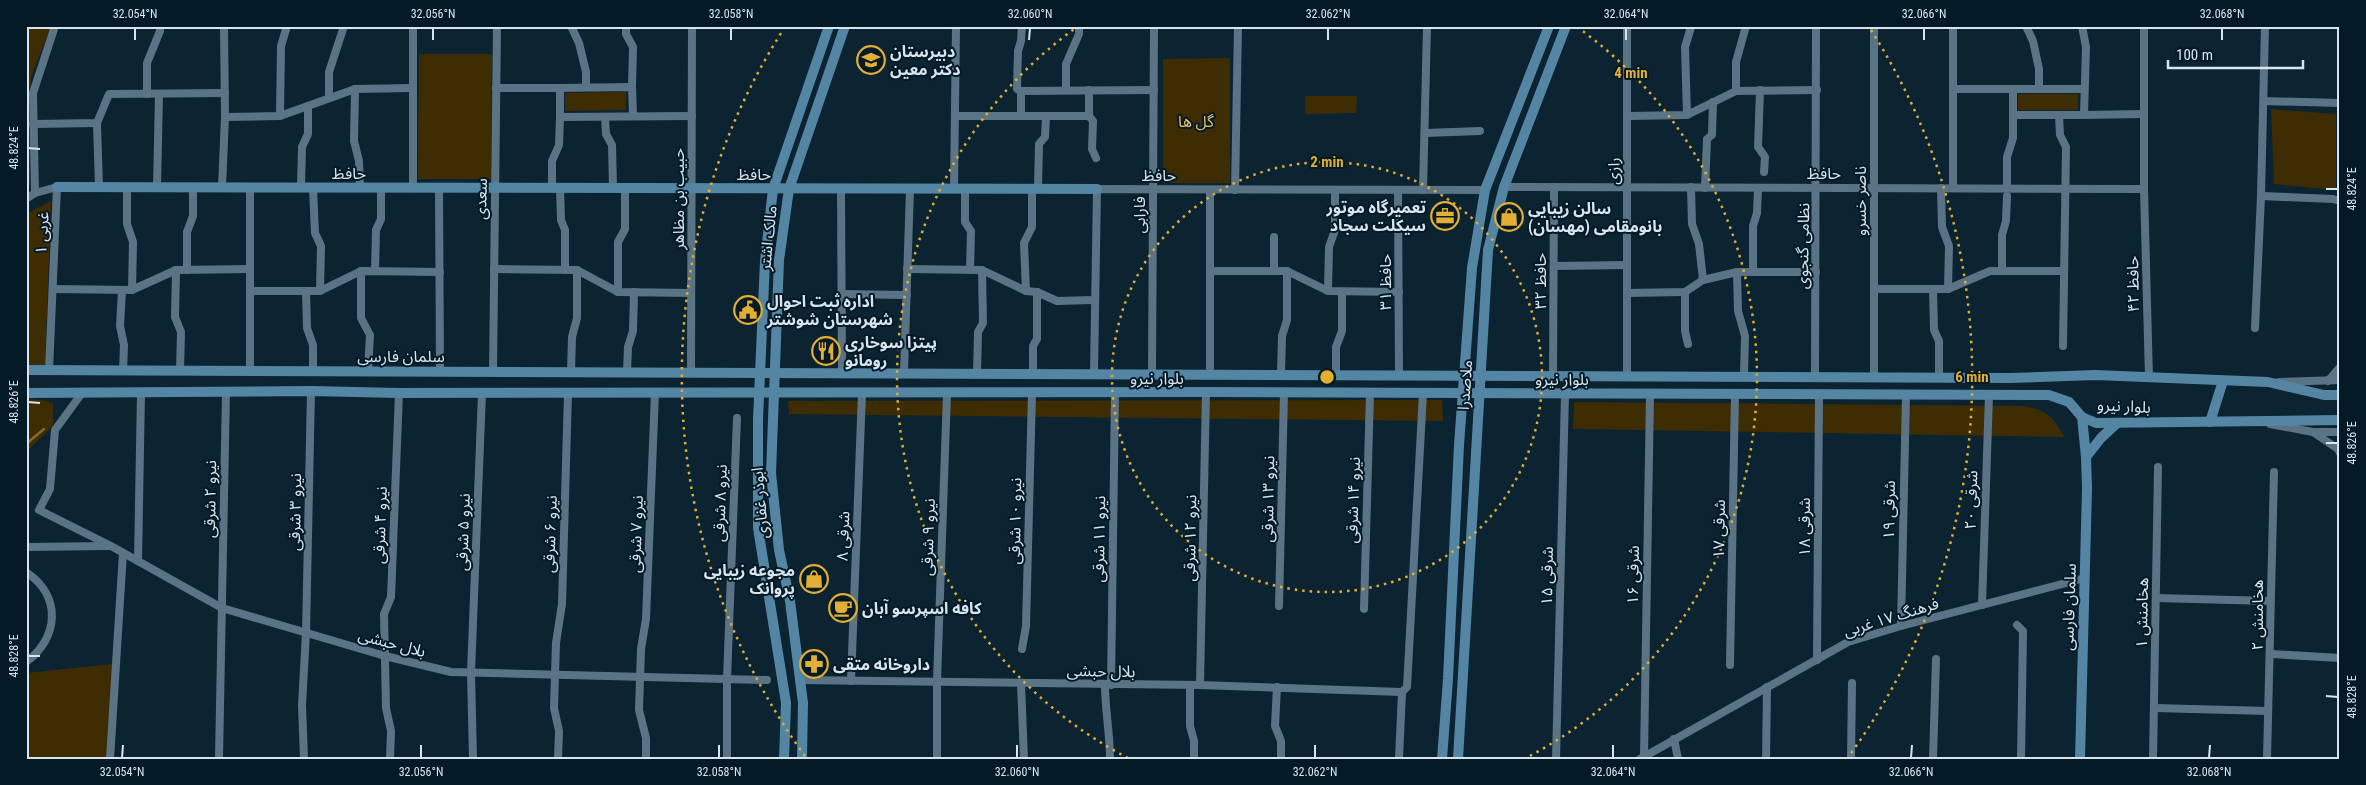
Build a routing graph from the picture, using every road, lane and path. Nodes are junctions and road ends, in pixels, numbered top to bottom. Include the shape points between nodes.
1 (55, 26) edge
2 (160, 26) edge
3 (224, 26) edge
4 (287, 26) edge
5 (344, 26) edge
6 (414, 26) edge
7 (496, 26) edge
8 (571, 26) edge
9 (626, 26) edge
10 (692, 26) edge
11 (829, 26) edge
12 (845, 26) edge
13 (956, 26) edge
14 (1022, 26) edge
15 (1079, 26) edge
16 (1154, 26) edge
17 (1238, 26) edge
18 (1427, 26) edge
19 (1549, 26) edge
20 (1566, 26) edge
21 (1627, 26) edge
22 (1746, 26) edge
23 (1816, 26) edge
24 (1874, 26) edge
25 (1953, 26) edge
26 (2026, 26) edge
27 (2082, 26) edge
28 (2144, 26) edge
29 (2265, 26) edge
30 (1691, 27) edge
31 (586, 87) junction
32 (632, 87) junction
33 (413, 88) junction
34 (496, 88) junction
35 (560, 88) junction
36 (355, 89) junction
37 (1953, 89) junction
38 (2013, 89) junction
39 (2039, 89) junction
40 (2084, 89) junction
41 (1066, 90) junction
42 (1089, 90) junction
43 (1154, 90) junction
44 (1760, 90) junction
45 (1817, 90) junction
46 (1021, 91) junction
47 (1736, 91) junction
48 (225, 93) junction
49 (147, 94) junction
50 (159, 94) junction
51 (329, 98) junction
52 (2264, 101) junction
53 (1712, 102) junction
54 (2340, 103) edge
55 (308, 106) junction
56 (2144, 114) junction
57 (1687, 115) junction
58 (2013, 115) junction
59 (2059, 115) junction
60 (2084, 115) junction
61 (280, 116) junction
62 (633, 116) junction
63 (692, 116) junction
64 (955, 116) junction
65 (1021, 116) junction
66 (1046, 116) junction
67 (1089, 116) junction
68 (1627, 116) junction
69 (225, 117) junction
70 (560, 117) junction
71 (605, 117) junction
72 (97, 123) junction
73 (33, 124) junction
74 (1480, 131) dead end
75 (1425, 133) junction
76 (1096, 158) dead end
77 (1764, 172) dead end
78 (58, 187) junction
79 (99, 187) junction
80 (127, 187) junction
81 (157, 187) junction
82 (193, 187) junction
83 (222, 187) junction
84 (250, 187) junction
85 (301, 187) junction
86 (313, 187) junction
87 (1504, 187) junction
88 (1554, 187) junction
89 (1627, 187) junction
90 (1691, 187) junction
91 (360, 188) junction
92 (381, 188) junction
93 (413, 188) junction
94 (439, 188) junction
95 (495, 188) junction
96 (556, 188) junction
97 (613, 188) junction
98 (625, 188) junction
99 (692, 188) junction
100 (1705, 188) junction
101 (1758, 188) junction
102 (1817, 188) junction
103 (1874, 188) junction
104 (1941, 188) junction
105 (1953, 188) junction
106 (2065, 188) junction
107 (773, 189) junction
108 (789, 189) junction
109 (841, 189) junction
110 (910, 189) junction
111 (954, 189) junction
112 (965, 189) junction
113 (1035, 189) junction
114 (1097, 189) junction
115 (2144, 189) junction
116 (1153, 190) junction
117 (1210, 190) junction
118 (1235, 190) junction
119 (1335, 190) junction
120 (1398, 190) junction
121 (1423, 190) junction
122 (1485, 190) junction
123 (2007, 192) junction
124 (34, 193) junction
125 (2262, 196) junction
126 (26, 199) edge
127 (2340, 201) edge
128 (1274, 237) dead end
129 (1627, 265) junction
130 (1554, 266) junction
131 (250, 269) junction
132 (494, 269) junction
133 (176, 270) junction
134 (188, 270) junction
135 (565, 270) junction
136 (577, 270) junction
137 (908, 270) junction
138 (970, 270) junction
139 (982, 270) junction
140 (361, 271) junction
141 (375, 271) junction
142 (1210, 271) junction
143 (1274, 271) junction
144 (1286, 271) junction
145 (2002, 271) junction
146 (2064, 271) junction
147 (440, 272) junction
148 (1737, 272) junction
149 (1752, 272) junction
150 (1816, 272) junction
151 (1703, 280) junction
152 (53, 289) junction
153 (1874, 289) junction
154 (1933, 289) junction
155 (1948, 289) junction
156 (122, 290) junction
157 (132, 290) junction
158 (250, 291) junction
159 (306, 291) junction
160 (320, 291) junction
161 (1026, 291) junction
162 (1328, 291) junction
163 (618, 292) junction
164 (634, 292) junction
165 (1037, 292) junction
166 (1342, 292) junction
167 (1399, 292) junction
168 (1685, 292) junction
169 (691, 293) junction
170 (1627, 293) junction
171 (841, 294) junction
172 (907, 295) junction
173 (1094, 300) junction
174 (2255, 328) dead end
175 (1688, 344) dead end
176 (2063, 346) dead end
177 (2340, 367) edge
178 (26, 370) edge
179 (49, 370) junction
180 (123, 370) junction
181 (180, 371) junction
182 (250, 371) junction
183 (314, 371) junction
184 (368, 371) junction
185 (440, 372) junction
186 (493, 372) junction
187 (572, 372) junction
188 (627, 372) junction
189 (691, 372) junction
190 (760, 372) junction
191 (776, 372) junction
192 (842, 373) junction
193 (904, 373) junction
194 (977, 373) junction
195 (1033, 373) junction
196 (1094, 373) junction
197 (1152, 374) junction
198 (1210, 374) junction
199 (1281, 374) junction
200 (1336, 374) junction
201 (1399, 374) junction
202 (1464, 374) junction
203 (1481, 375) junction
204 (1553, 375) junction
205 (1627, 375) junction
206 (1744, 375) junction
207 (1815, 376) junction
208 (1874, 376) junction
209 (1939, 377) junction
210 (2149, 378) junction
211 (2223, 380) junction
212 (2340, 380) edge
213 (2328, 381) junction
214 (2261, 382) junction
215 (226, 391) junction
216 (311, 391) junction
217 (82, 392) junction
218 (141, 392) junction
219 (1206, 392) junction
220 (26, 393) edge
221 (399, 393) junction
222 (482, 393) junction
223 (568, 393) junction
224 (655, 393) junction
225 (759, 393) junction
226 (775, 393) junction
227 (862, 393) junction
228 (947, 393) junction
229 (1032, 393) junction
230 (1115, 393) junction
231 (1284, 393) junction
232 (1370, 393) junction
233 (1423, 393) junction
234 (1463, 393) junction
235 (1480, 393) junction
236 (1565, 394) junction
237 (1650, 394) junction
238 (1735, 394) junction
239 (1819, 395) junction
240 (1906, 395) junction
241 (2340, 395) edge
242 (1989, 396) junction
243 (2082, 417) junction
244 (737, 418) dead end
245 (2340, 420) edge
246 (2210, 422) junction
247 (2261, 423) junction
248 (2116, 424) junction
249 (2313, 432) junction
250 (2340, 432) edge
251 (2340, 453) edge
252 (2086, 457) junction
253 (2158, 467) dead end
254 (2274, 472) dead end
255 (111, 546) junction
256 (26, 547) edge
257 (123, 553) junction
258 (138, 561) junction
259 (26, 572) edge
260 (2085, 578) junction
261 (2156, 598) junction
262 (2270, 601) junction
263 (1982, 605) junction
264 (1279, 606) dead end
265 (222, 608) junction
266 (1364, 609) dead end
267 (2017, 625) dead end
268 (1901, 626) junction
269 (306, 633) junction
270 (1022, 649) dead end
271 (2271, 654) junction
272 (385, 656) junction
273 (2340, 658) edge
274 (1817, 660) junction
275 (1936, 660) dead end
276 (26, 662) edge
277 (1730, 665) dead end
278 (471, 672) junction
279 (555, 674) junction
280 (641, 676) junction
281 (727, 679) junction
282 (767, 680) dead end
283 (800, 680) junction
284 (851, 681) junction
285 (936, 682) junction
286 (1852, 682) dead end
287 (1021, 684) junction
288 (1108, 685) junction
289 (1200, 685) junction
290 (1190, 686) junction
291 (1277, 687) junction
292 (1767, 687) junction
293 (1402, 692) junction
294 (2154, 708) junction
295 (2268, 711) junction
296 (1674, 739) junction
297 (1642, 757) edge
298 (110, 759) edge
299 (219, 759) edge
300 (304, 759) edge
301 (390, 759) edge
302 (473, 759) edge
303 (558, 759) edge
304 (646, 759) edge
305 (727, 759) edge
306 (784, 759) edge
307 (802, 759) edge
308 (937, 759) edge
309 (1024, 759) edge
310 (1110, 759) edge
311 (1194, 759) edge
312 (1281, 759) edge
313 (1399, 759) edge
314 (1442, 759) edge
315 (1458, 759) edge
316 (1556, 759) edge
317 (1678, 759) edge
318 (1766, 759) edge
319 (1851, 759) edge
320 (1934, 759) edge
321 (2021, 759) edge
322 (2080, 759) edge
323 (2153, 759) edge
324 (2267, 759) edge

1 - 73 street via 33,93
2 - 49 street via 147,63
3 - 48 street
4 - 61 street via 280,46
5 - 51 street via 328,72
6 - 33 street
7 - 34 street, سعدی
8 - 31 street via 579,43
9 - 32 street via 626,34 633,47
10 - 63 street, حبیب بن مظاهر
11 - 107 street, مالک اشتر
12 - 108 street, مالک اشتر
13 - 64 street
14 - 46 street via 1017,89
15 - 41 street via 1079,34 1066,64
16 - 43 street, فارابی
17 - 118 street
18 - 75 street
19 - 122 street, ملاصدرا
20 - 87 street, ملاصدرا
21 - 68 street, رازی
22 - 47 street via 1736,62
23 - 45 street, نظامی گنجوی
24 - 103 street, ناصر خسرو
25 - 37 street
26 - 39 street via 2039,70
27 - 40 street via 2086,46
28 - 56 street, حافظ ۴۲
29 - 52 street
30 - 57 street via 1685,47
31 - 32 street
31 - 35 street
32 - 62 street
33 - 36 street
33 - 93 street
34 - 35 street
34 - 95 street, سعدی
35 - 70 street
36 - 51 street
36 - 91 street via 354,141 360,161
37 - 38 street
37 - 105 street
38 - 39 street
38 - 58 street
39 - 40 street
40 - 60 street
41 - 42 street
41 - 46 street
42 - 43 street
42 - 67 street
43 - 116 street, فارابی
44 - 45 street
44 - 47 street
44 - 77 street via 1758,147 1765,157
45 - 102 street, نظامی گنجوی
46 - 65 street
47 - 53 street
48 - 50 street
48 - 69 street
49 - 50 street
49 - 72 street via 110,94
50 - 81 street
51 - 55 street
52 - 54 street
52 - 125 street
53 - 57 street
53 - 100 street via 1712,135 1707,139
55 - 61 street
55 - 85 street
56 - 60 street
56 - 115 street, حافظ ۴۲
57 - 68 street
58 - 59 street
58 - 123 street via 2013,138 2007,157
59 - 60 street
59 - 106 street via 2060,135 2066,147
61 - 69 street
62 - 63 street
62 - 71 street
63 - 99 street, حبیب بن مظاهر
64 - 65 street
64 - 111 street
65 - 66 street
66 - 67 street
66 - 113 street via 1044,137 1039,144
67 - 76 street
68 - 89 street, رازی
69 - 83 street
70 - 71 street
70 - 96 street via 559,145 552,161
71 - 97 street via 606,134 612,145
72 - 73 street
72 - 79 street
73 - 124 street
74 - 75 street
75 - 121 street
78 - 79 street, حافظ
78 - 124 street, حافظ
78 - 152 street, ۱ غربی
79 - 80 street, حافظ
80 - 81 street, حافظ
80 - 157 street via 127,224 133,242
81 - 82 street, حافظ
82 - 83 street, حافظ
82 - 134 street via 193,216 187,232
83 - 84 street, حافظ
84 - 85 street, حافظ
84 - 131 street
85 - 86 street, حافظ
86 - 91 street, حافظ
86 - 160 street via 314,233 321,246
87 - 88 street, حافظ
87 - 203 street, ملاصدرا via 1488,250
88 - 89 street, حافظ
88 - 130 street, حافظ ۳۲
89 - 90 street, حافظ
89 - 129 street, رازی
90 - 100 street, حافظ
90 - 151 street via 1692,224 1699,244
91 - 92 street, حافظ
92 - 93 street, حافظ
92 - 141 street
93 - 94 street, حافظ
94 - 95 street, حافظ
94 - 147 street
95 - 96 street, حافظ
95 - 132 street, سعدی
96 - 97 street, حافظ
96 - 135 street via 565,230
97 - 98 street, حافظ
98 - 99 street, حافظ
98 - 163 street via 625,229 618,242
99 - 107 street, حافظ
99 - 169 street, حبیب بن مظاهر
100 - 101 street, حافظ
101 - 102 street, حافظ
101 - 149 street
102 - 103 street, حافظ
102 - 150 street, نظامی گنجوی
103 - 104 street, حافظ
103 - 153 street, ناصر خسرو
104 - 105 street, حافظ
104 - 155 street via 1942,227 1949,246
105 - 123 street, حافظ
106 - 115 street, حافظ
106 - 123 street, حافظ
106 - 146 street
107 - 108 street, حافظ
107 - 190 street, مالک اشتر via 765,261
108 - 109 street, حافظ
108 - 191 street, مالک اشتر via 779,260
109 - 110 street, حافظ
109 - 171 street
110 - 111 street, حافظ
110 - 137 street
111 - 112 street, حافظ
112 - 113 street, حافظ
112 - 138 street via 965,222 971,231
113 - 114 street, حافظ
113 - 161 street via 1032,227 1024,243
114 - 116 street, حافظ
114 - 173 street
115 - 210 street, حافظ ۴۲
116 - 117 street, حافظ
116 - 197 street, فارابی
117 - 118 street, حافظ
117 - 142 street
118 - 119 street, حافظ
119 - 120 street, حافظ
119 - 162 street via 1335,230 1329,247
120 - 121 street, حافظ
120 - 167 street, حافظ ۳۱
121 - 122 street, حافظ
122 - 202 street, ملاصدرا via 1472,268
123 - 145 street
124 - 126 street, حافظ
125 - 127 street
125 - 174 street
128 - 143 street
129 - 130 street
129 - 170 street, رازی
130 - 204 street, حافظ ۳۲
131 - 134 street
131 - 158 street
132 - 135 street
132 - 186 street, سعدی
133 - 134 street
133 - 157 street
133 - 181 street via 175,317 181,332
135 - 136 street
136 - 163 street
136 - 187 street
137 - 138 street
137 - 172 street
138 - 139 street
139 - 161 street
139 - 194 street via 983,323 978,332
140 - 141 street
140 - 160 street
140 - 184 street via 361,318 370,336
141 - 147 street
142 - 143 street
142 - 198 street
143 - 144 street
144 - 162 street
144 - 199 street via 1287,320 1282,336
145 - 146 street
145 - 155 street via 1990,271
146 - 176 street
147 - 185 street
148 - 149 street
148 - 151 street
148 - 206 street via 1738,311 1745,336
149 - 150 street
150 - 207 street, نظامی گنجوی
151 - 168 street
152 - 156 street
152 - 179 street, ۱ غربی
153 - 154 street
153 - 208 street, ناصر خسرو
154 - 155 street
154 - 209 street
156 - 157 street
156 - 180 street
158 - 159 street
158 - 182 street
159 - 160 street
159 - 183 street via 307,328 313,345
161 - 165 street
162 - 166 street
163 - 164 street
164 - 169 street
164 - 188 street
165 - 173 street via 1057,301
165 - 195 street
166 - 167 street
166 - 200 street via 1342,331 1336,347
167 - 201 street, حافظ ۳۱
168 - 170 street
168 - 175 street
169 - 189 street, حبیب بن مظاهر
170 - 205 street, رازی
171 - 172 street
171 - 192 street
172 - 193 street
173 - 196 street
177 - 213 street
178 - 179 street, سلمان فارسی
179 - 180 street, سلمان فارسی
180 - 181 street, سلمان فارسی
181 - 182 street, سلمان فارسی
182 - 183 street, سلمان فارسی
183 - 184 street, سلمان فارسی
184 - 185 street, سلمان فارسی
185 - 186 street, سلمان فارسی
186 - 187 street, سلمان فارسی
187 - 188 street, سلمان فارسی
188 - 189 street, سلمان فارسی
189 - 190 street, سلمان فارسی
190 - 191 street, سلمان فارسی
190 - 225 street, مالک اشتر
191 - 192 street, بلوار نیرو
191 - 226 street, مالک اشتر
192 - 193 street, بلوار نیرو
193 - 194 street, بلوار نیرو
194 - 195 street, بلوار نیرو
195 - 196 street, بلوار نیرو
196 - 197 street, بلوار نیرو
197 - 198 street, بلوار نیرو
198 - 199 street, بلوار نیرو
199 - 200 street, بلوار نیرو
200 - 201 street, بلوار نیرو
201 - 202 street, بلوار نیرو
202 - 203 street, بلوار نیرو
202 - 234 street, ملاصدرا
203 - 204 street, بلوار نیرو
203 - 235 street, ملاصدرا
204 - 205 street, بلوار نیرو
205 - 206 street, بلوار نیرو
206 - 207 street, بلوار نیرو
207 - 208 street, بلوار نیرو
208 - 209 street, بلوار نیرو
209 - 210 street, بلوار نیرو
210 - 211 street, بلوار نیرو
211 - 214 street
211 - 246 street
212 - 213 street
213 - 214 street
214 - 241 street via 2324,395
215 - 216 street
215 - 218 street
215 - 265 street, نیرو ۲ شرقی
216 - 221 street
216 - 269 street, نیرو ۳ شرقی
217 - 218 street
217 - 220 street
217 - 255 street, بلال حبشی via 55,430 50,489 39,510
218 - 258 street
219 - 230 street, بلوار نیرو
219 - 231 street, بلوار نیرو
219 - 289 street, نیرو ۱۲ شرقی
221 - 222 street
221 - 272 street, نیرو ۴ شرقی via 391,597 384,614
222 - 223 street
222 - 278 street, نیرو ۵ شرقی
223 - 224 street
223 - 279 street, نیرو ۶ شرقی via 562,604
224 - 225 street
224 - 280 street, نیرو ۷ شرقی
225 - 226 street
225 - 306 street, ابوذر غفاری via 758,528 786,703
226 - 227 street, بلوار نیرو
226 - 283 street, ابوذر غفاری via 771,473 779,550 790,601
227 - 228 street, بلوار نیرو
227 - 284 street, ۸ شرقی
228 - 229 street, بلوار نیرو
228 - 285 street, نیرو ۹ شرقی
229 - 230 street, بلوار نیرو
229 - 270 street, نیرو ۱۰ شرقی via 1026,626
230 - 288 street, نیرو ۱۱ شرقی
231 - 232 street, بلوار نیرو
231 - 264 street, نیرو ۱۳ شرقی
232 - 233 street, بلوار نیرو
232 - 266 street, نیرو ۱۴ شرقی
233 - 234 street, بلوار نیرو
233 - 293 street via 1407,687
234 - 235 street, بلوار نیرو
234 - 314 street, ملاصدرا
235 - 236 street, بلوار نیرو
235 - 315 street, ملاصدرا
236 - 237 street, بلوار نیرو
236 - 316 street, ۱۵ شرقی
237 - 238 street, بلوار نیرو
237 - 297 street, ۱۶ شرقی
238 - 239 street, بلوار نیرو
238 - 277 street, ۱۷ شرقی
239 - 240 street, بلوار نیرو
239 - 274 street, ۱۸ شرقی
240 - 242 street, بلوار نیرو
240 - 268 street, ۱۹ شرقی
242 - 243 street, بلوار نیرو via 2049,395 2069,402
242 - 263 street, ۲۰ شرقی
243 - 248 street, بلوار نیرو via 2096,423
243 - 252 street, سلمان فارسی
244 - 281 street, نیرو ۸ شرقی
245 - 247 street, بلوار نیرو
246 - 247 street, بلوار نیرو
246 - 248 street, بلوار نیرو
247 - 249 street
248 - 252 street
249 - 250 street
249 - 251 street via 2338,448
252 - 260 street, سلمان فارسی
253 - 261 street, هخامنش ۱
254 - 262 street, هخامنش ۲
255 - 256 street
255 - 257 street, بلال حبشی
257 - 258 street, بلال حبشی
257 - 298 street
258 - 265 street, بلال حبشی
259 - 276 street via 41,585 50,601 52,620 48,637 38,653
260 - 263 street, فرهنگ ۱۷ غربی
260 - 322 street, سلمان فارسی
261 - 262 street
261 - 294 street, هخامنش ۱
262 - 271 street, هخامنش ۲
263 - 268 street, فرهنگ ۱۷ غربی
265 - 269 street, بلال حبشی
265 - 299 street, نیرو ۲ شرقی
267 - 321 street via 2023,631
268 - 274 street, فرهنگ ۱۷ غربی via 1848,642
269 - 272 street, بلال حبشی
269 - 300 street, نیرو ۳ شرقی
271 - 273 street
271 - 295 street, هخامنش ۲
272 - 278 street, بلال حبشی via 451,672
272 - 301 street, نیرو ۴ شرقی
274 - 292 street, فرهنگ ۱۷ غربی
275 - 320 street
278 - 279 street, بلال حبشی
278 - 302 street, نیرو ۵ شرقی
279 - 280 street, بلال حبشی
279 - 303 street, نیرو ۶ شرقی
280 - 281 street, بلال حبشی
280 - 304 street, نیرو ۷ شرقی via 639,710 646,738
281 - 282 street, بلال حبشی
281 - 305 street, نیرو ۸ شرقی
283 - 284 street, بلال حبشی
283 - 307 street, ابوذر غفاری via 804,703
284 - 285 street, بلال حبشی
285 - 287 street, بلال حبشی
285 - 308 street, نیرو ۹ شرقی
286 - 319 street
287 - 288 street, بلال حبشی
287 - 309 street
288 - 290 street, بلال حبشی
288 - 310 street, نیرو ۱۱ شرقی via 1105,711 1110,729
289 - 290 street, بلال حبشی
289 - 291 street, بلال حبشی
290 - 311 street
291 - 293 street, بلال حبشی
291 - 312 street via 1275,726 1281,741
292 - 296 street, فرهنگ ۱۷ غربی
292 - 318 street
293 - 313 street
294 - 295 street
294 - 323 street, هخامنش ۱
295 - 324 street, هخامنش ۲
296 - 297 street, فرهنگ ۱۷ غربی
296 - 317 street

